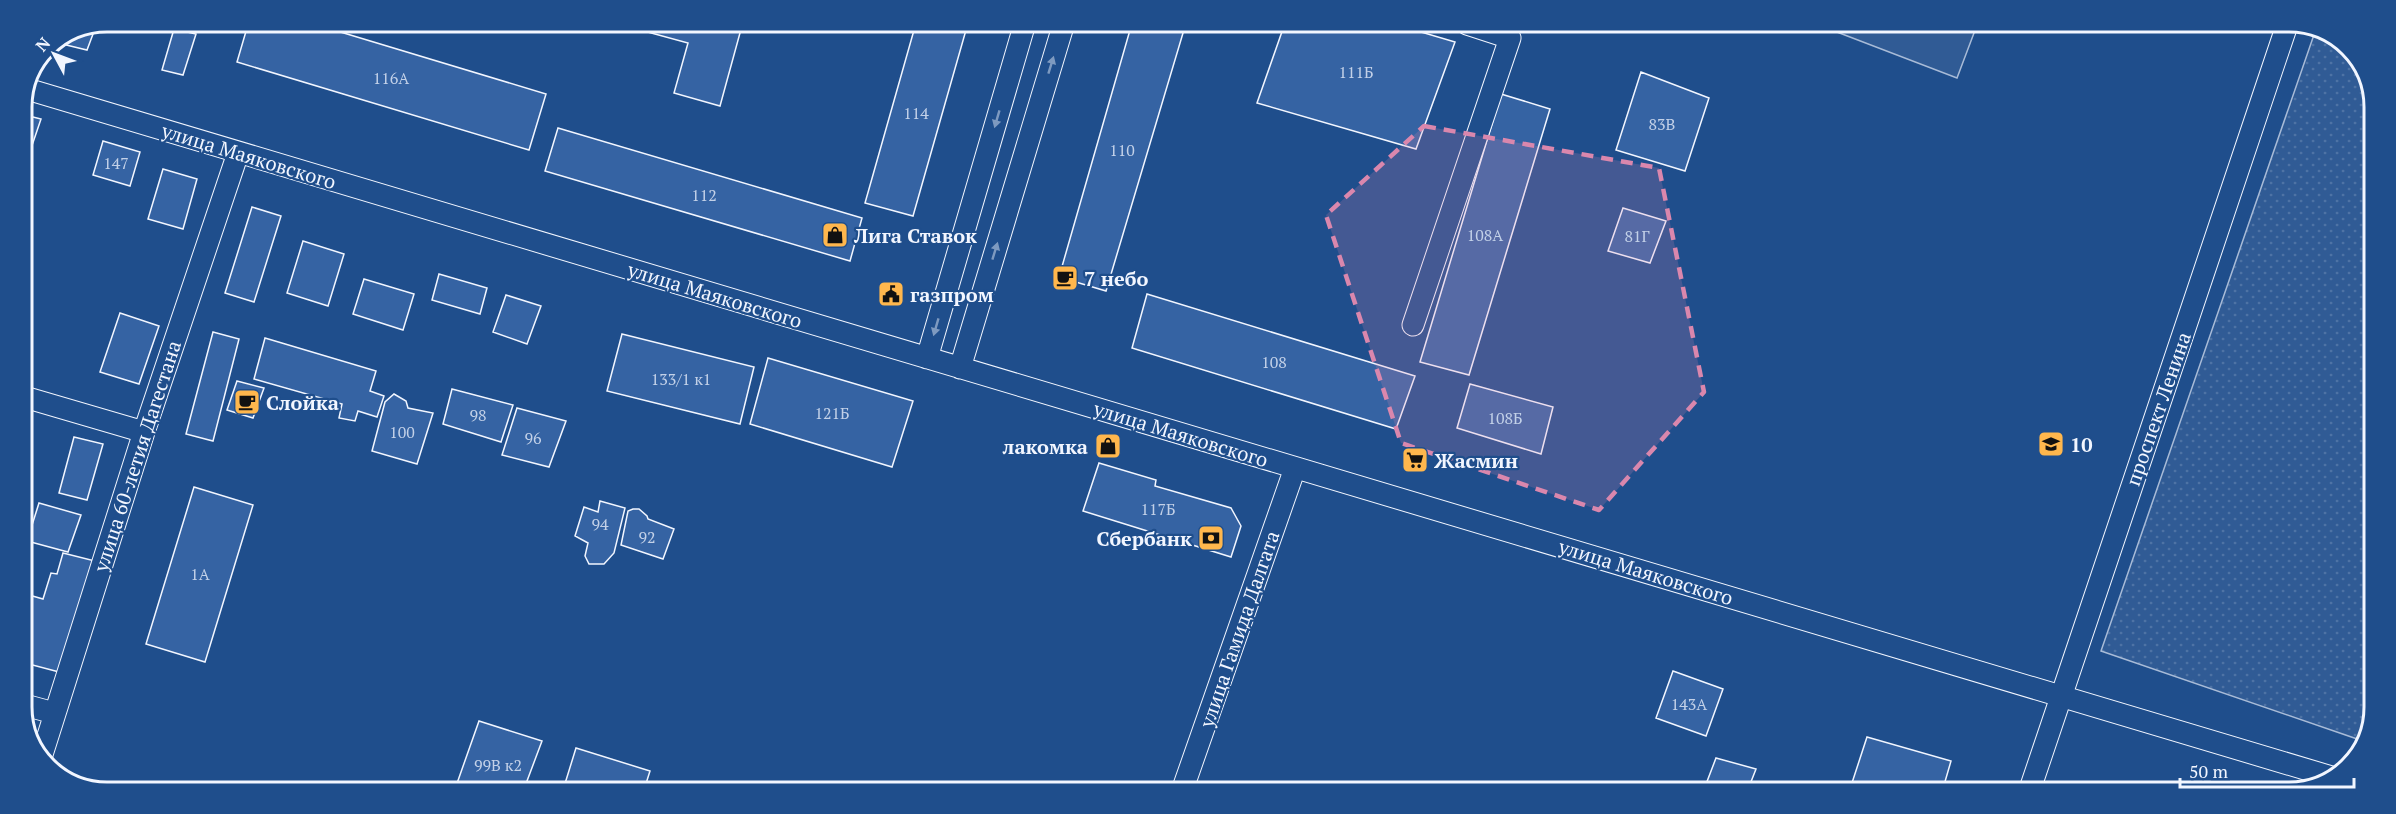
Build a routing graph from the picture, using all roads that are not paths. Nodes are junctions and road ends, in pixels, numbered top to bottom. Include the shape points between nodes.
1 (1023, 31) edge
2 (1062, 31) edge
3 (1488, 31) edge
4 (2285, 31) edge
5 (33, 92) edge
6 (238, 153) junction
7 (1413, 325) dead end
8 (927, 358) junction
9 (960, 368) junction
10 (32, 399) edge
11 (144, 432) junction
12 (1295, 468) junction
13 (2061, 696) junction
14 (32, 707) edge
15 (54, 713) junction
16 (44, 748) edge
17 (2323, 774) edge
18 (1185, 782) edge
19 (2032, 782) edge

1 -> 8 street
9 -> 2 street
3 - 7 street via 1510,38
4 - 13 street, проспект Ленина
5 - 6 street, улица Маяковского
6 - 8 street, улица Маяковского
6 - 11 street, улица 60-летия Дагестана
8 - 9 street, улица Маяковского
9 - 12 street, улица Маяковского
10 - 11 street
11 - 15 street, улица 60-летия Дагестана
12 - 13 street, улица Маяковского
12 - 18 street, улица Гамида Далгата
13 - 17 street, улица Маяковского
13 - 19 street, проспект Ленина
14 - 15 street
15 - 16 street, улица 60-летия Дагестана

